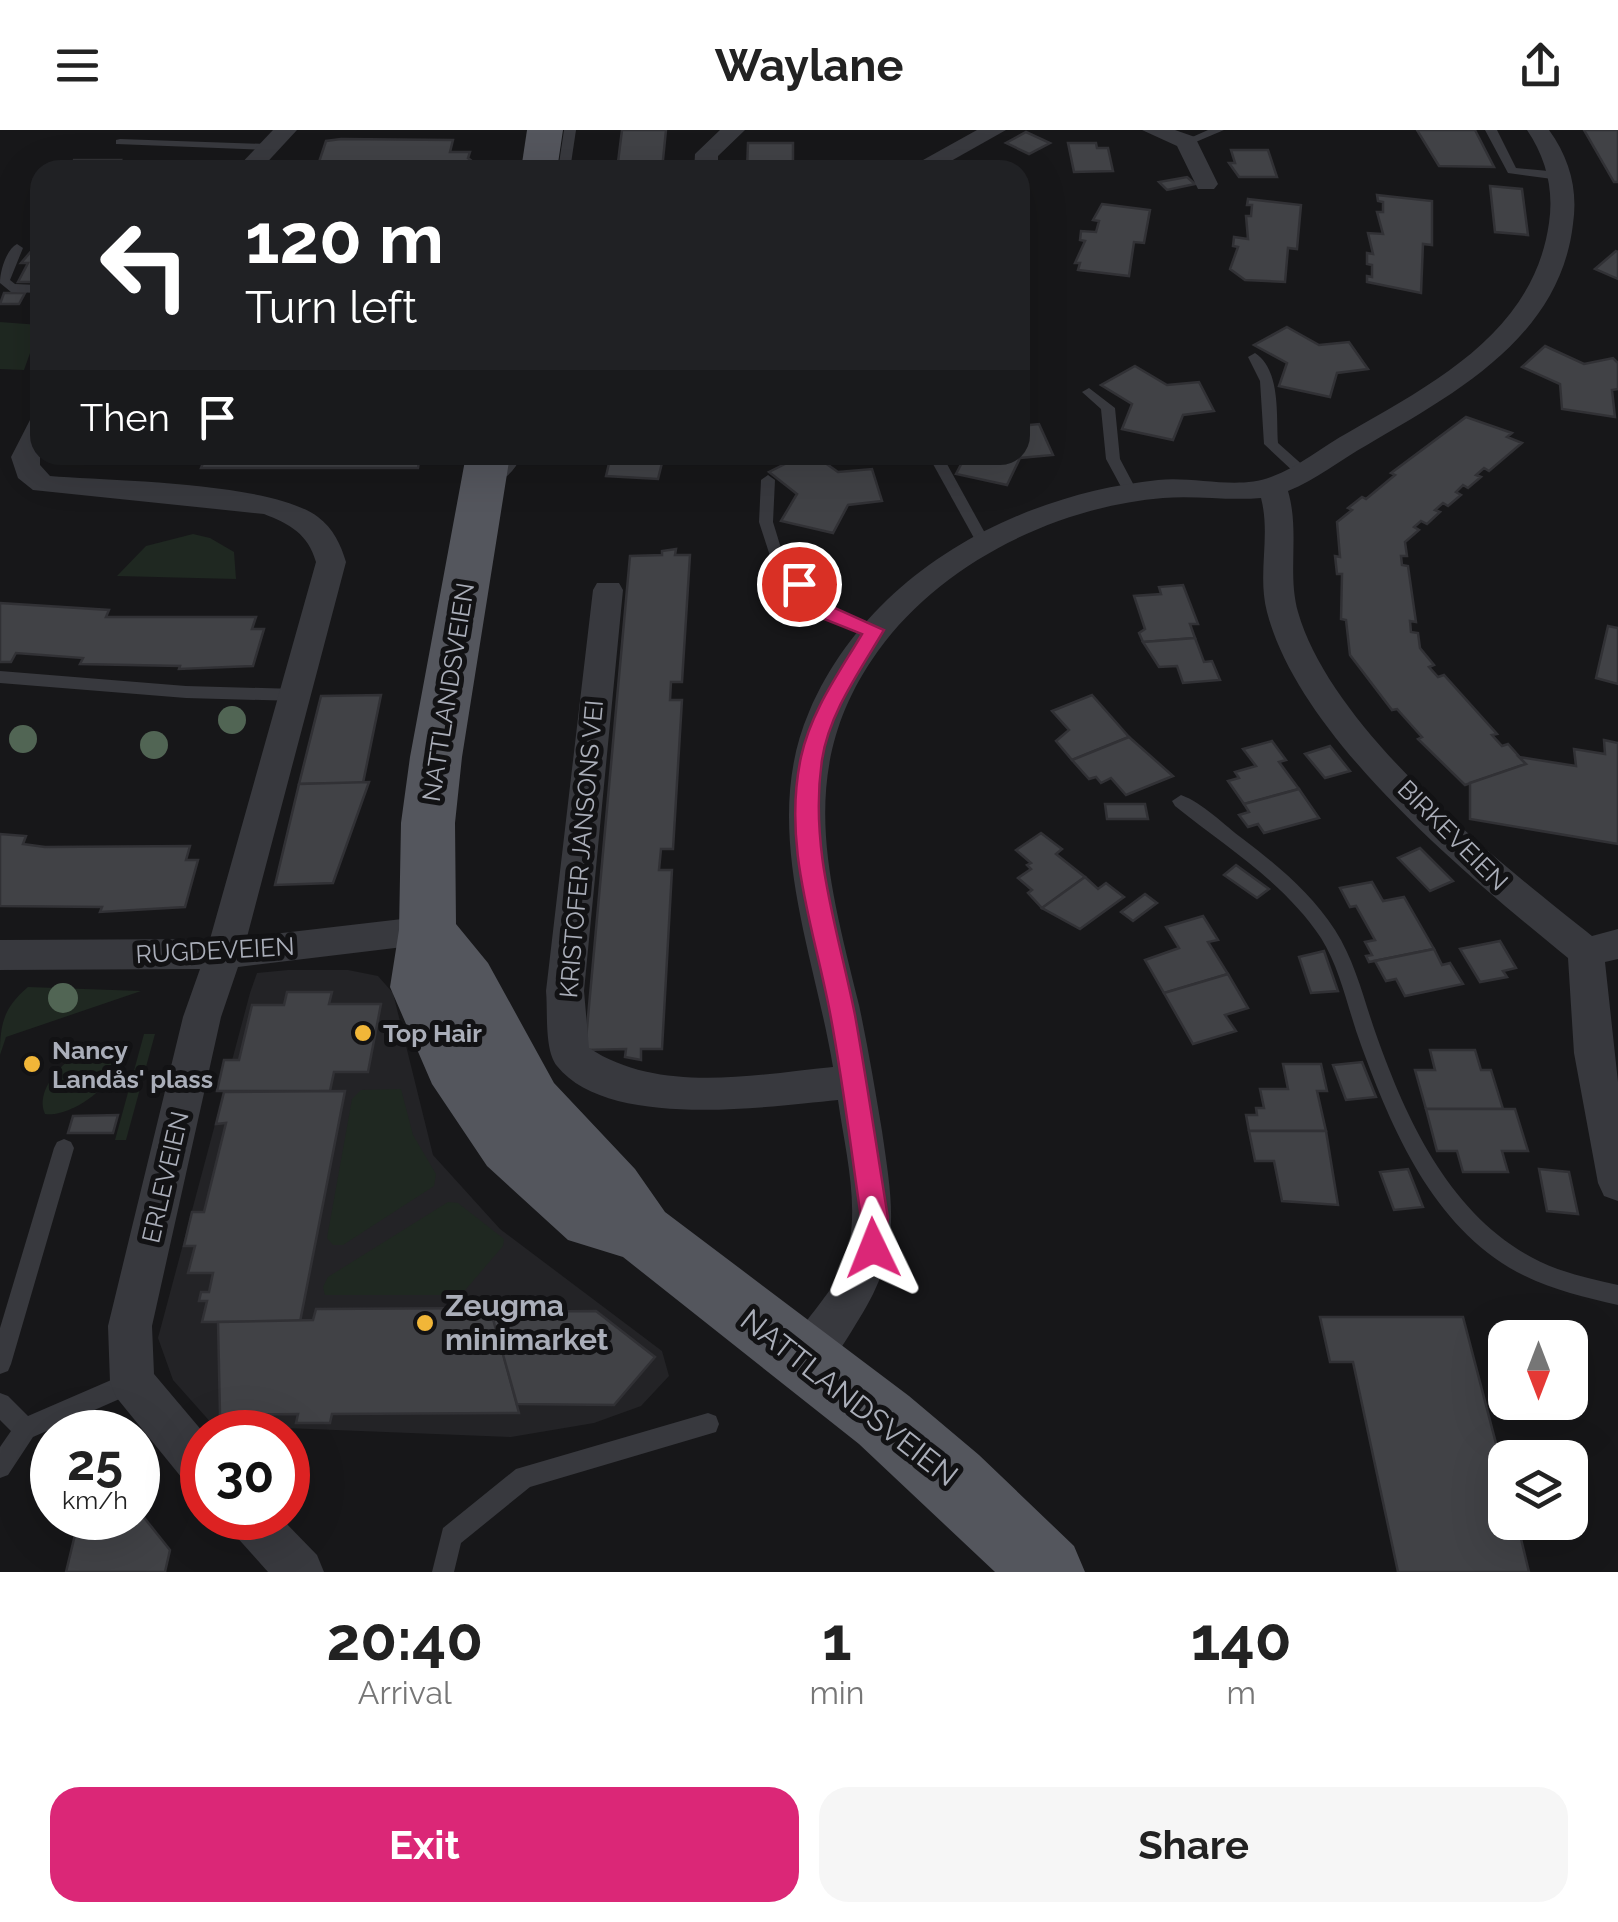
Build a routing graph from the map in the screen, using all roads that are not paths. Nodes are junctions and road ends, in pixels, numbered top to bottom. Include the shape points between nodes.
1 (286, 130) edge
2 (545, 130) edge
3 (570, 130) edge
4 (734, 130) edge
5 (995, 130) edge
6 (1153, 130) edge
7 (1218, 130) edge
8 (1491, 130) edge
9 (1538, 130) edge
10 (120, 142) dead end
11 (1187, 142) junction
12 (267, 147) junction
13 (256, 160) edge
14 (540, 160) edge
15 (566, 160) edge
16 (707, 160) edge
17 (936, 160) edge
18 (1560, 176) junction
19 (1206, 184) dead end
20 (17, 248) dead end
21 (30, 289) edge
22 (1254, 357) dead end
23 (1090, 392) dead end
24 (21, 441) edge
25 (495, 465) edge
26 (941, 465) edge
27 (1286, 479) junction
28 (768, 480) dead end
29 (1132, 493) junction
30 (984, 544) junction
31 (608, 590) dead end
32 (874, 630) junction
33 (0, 677) edge
34 (297, 695) junction
35 (1181, 801) dead end
36 (428, 930) junction
37 (1602, 948) edge
38 (224, 954) junction
39 (1, 959) edge
40 (853, 1082) junction
41 (64, 1148) dead end
42 (1618, 1182) edge
43 (1618, 1295) edge
44 (805, 1359) junction
45 (0, 1364) edge
46 (132, 1382) junction
47 (0, 1404) edge
48 (708, 1424) dead end
49 (25, 1429) junction
50 (180, 1440) edge
51 (0, 1467) edge
52 (270, 1540) edge
53 (442, 1571) edge
54 (300, 1572) edge
55 (462, 1572) edge
56 (1048, 1572) edge

1 - 12 street
2 - 14 main road
3 - 15 lane
4 - 16 street
5 - 17 street
6 - 11 street
7 - 11 lane
8 - 18 lane via 1512,171
9 - 18 street
10 - 12 lane
11 - 19 street
12 - 13 street
18 - 27 street via 1564,216 1554,261 1503,342 1429,397
20 - 21 lane via 4,280 11,288
22 - 27 lane via 1267,381 1270,444
23 - 29 lane via 1108,408 1112,459
24 - 34 street, ERLEVEIEN via 26,472 44,484 267,505 315,529 331,562
25 - 36 main road, NATTLANDSVEIEN via 428,823
26 - 30 lane
27 - 29 street
27 - 37 street, BIRKEVEIEN via 1278,589 1283,618 1313,675 1377,759 1488,875
28 - 32 lane via 766,522 777,559 821,610
29 - 30 street
30 - 32 street via 940,570
31 - 40 street, KRISTOFER JANSONS VEI via 564,990 570,1056 611,1082 714,1096
32 - 40 street via 824,715 808,806 808,855
33 - 34 lane
34 - 38 street, ERLEVEIEN
35 - 43 lane via 1299,895 1329,936 1402,1130 1457,1212 1516,1260 1567,1285
36 - 38 street, RUGDEVEIEN
36 - 44 main road, NATTLANDSVEIEN via 418,987 484,1118 591,1219 642,1233
37 - 42 street, BIRKEVEIEN via 1593,1053
38 - 39 street, RUGDEVEIEN
38 - 46 street, ERLEVEIEN via 202,1017 130,1326
40 - 44 street via 873,1248 846,1303
41 - 45 lane
44 - 56 main road, NATTLANDSVEIEN via 954,1480
46 - 49 lane
46 - 50 street
47 - 49 lane
48 - 53 lane via 524,1477 452,1536
49 - 51 lane
52 - 54 street
53 - 55 lane

